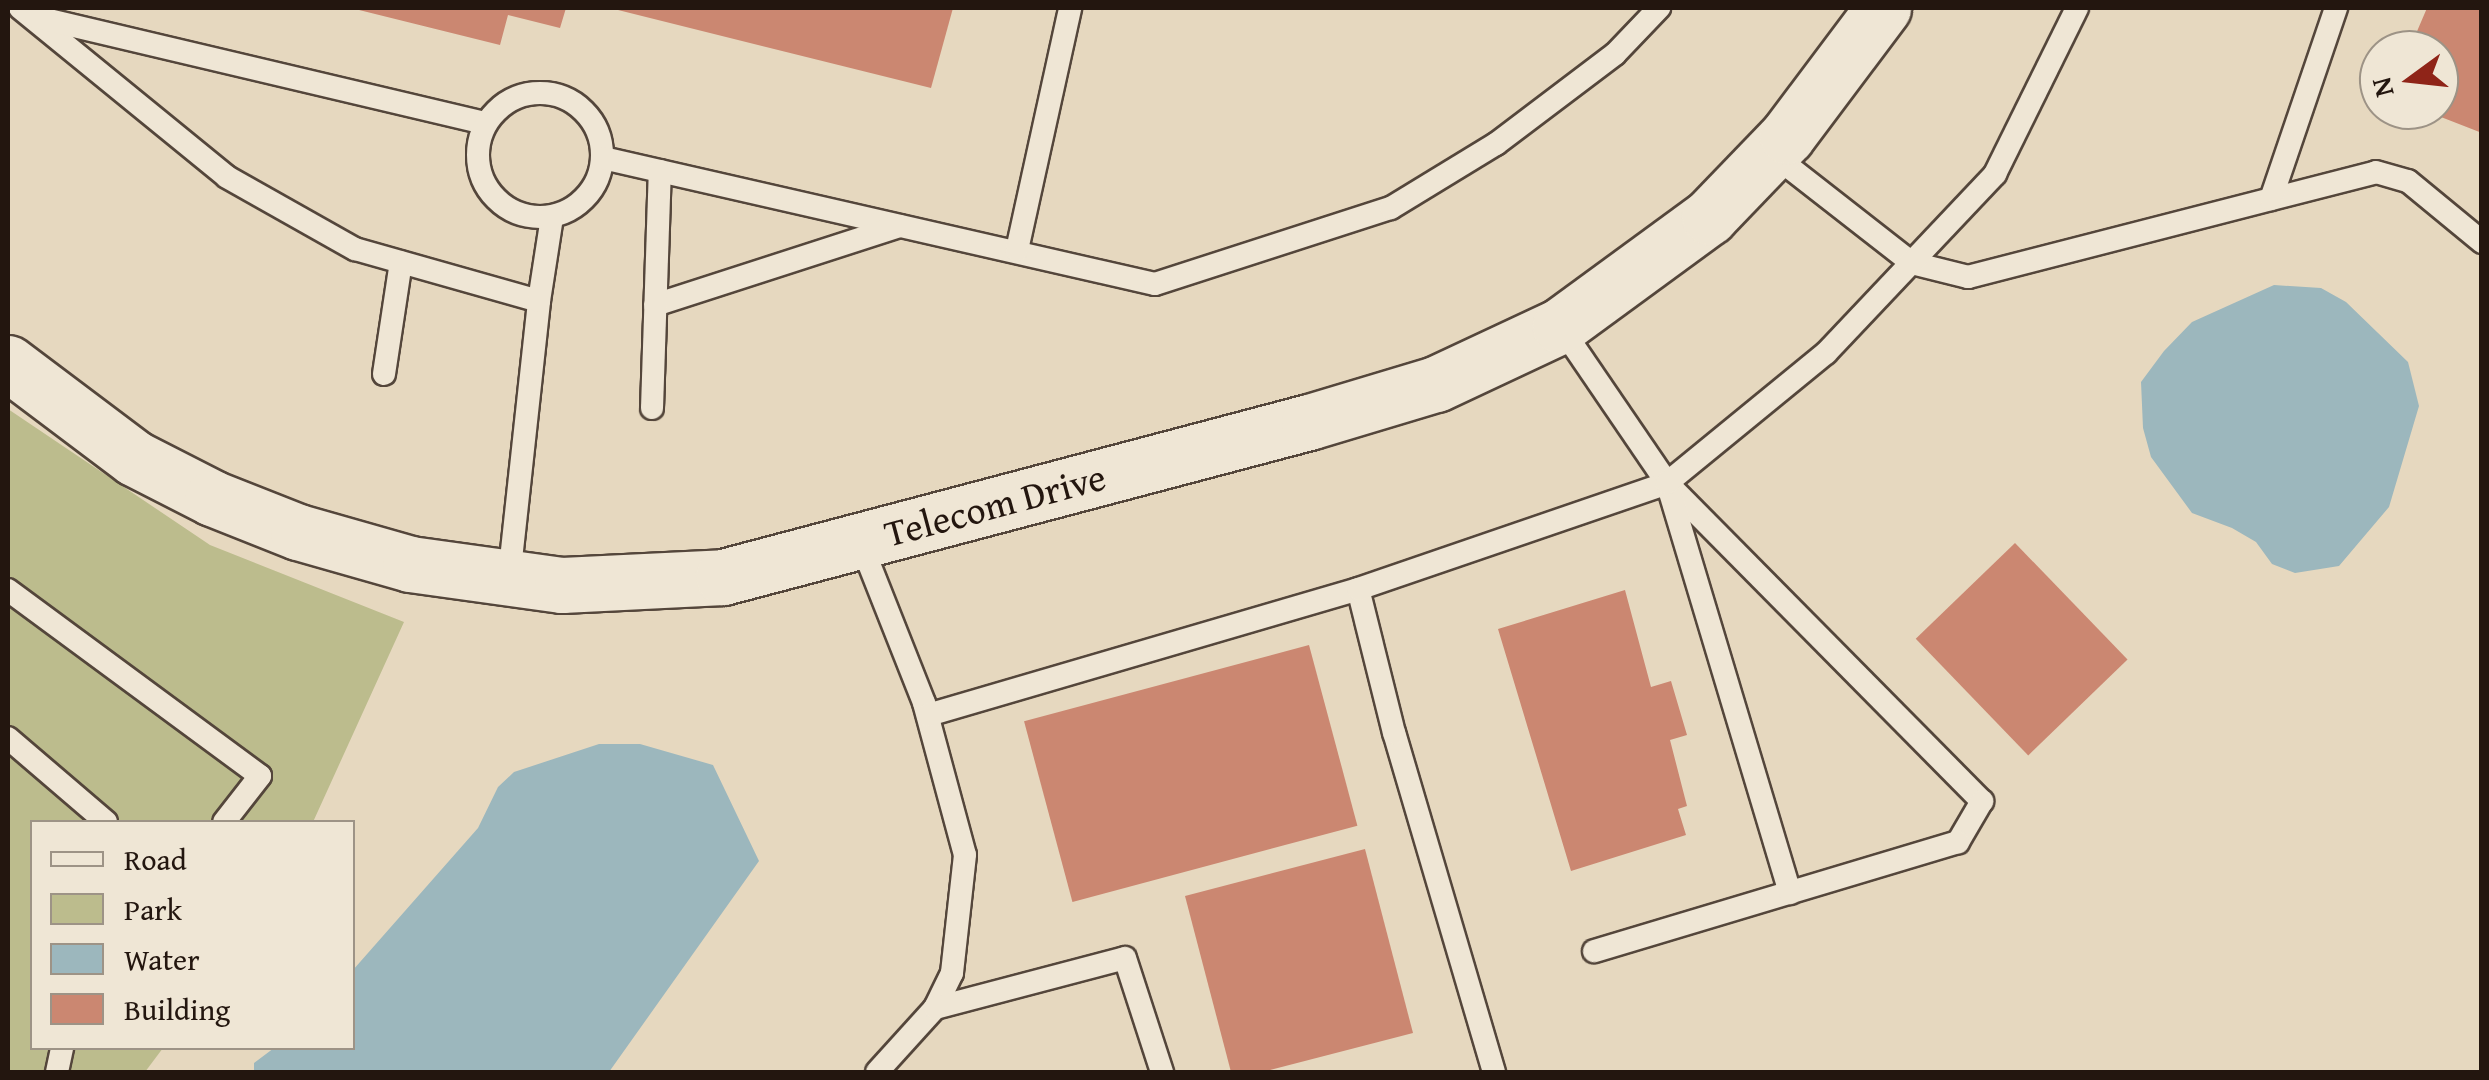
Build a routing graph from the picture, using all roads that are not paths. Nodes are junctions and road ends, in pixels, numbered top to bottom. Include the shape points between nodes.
1 (1070, 8) edge
2 (1659, 8) edge
3 (1882, 8) edge
4 (2077, 8) edge
5 (2336, 8) edge
6 (25, 12) edge
7 (486, 123) junction
8 (1771, 154) junction
9 (602, 158) junction
10 (660, 171) junction
11 (2271, 200) junction
12 (552, 217) junction
13 (903, 225) junction
14 (2482, 242) edge
15 (1017, 250) junction
16 (400, 262) junction
17 (1912, 263) junction
18 (539, 300) junction
19 (656, 305) junction
20 (1560, 326) junction
21 (8, 363) edge
22 (384, 374) dead end
23 (652, 408) dead end
24 (1667, 483) junction
25 (860, 541) junction
26 (510, 578) junction
27 (1358, 589) junction
28 (8, 590) edge
29 (928, 715) junction
30 (8, 738) edge
31 (104, 820) edge
32 (226, 820) edge
33 (1790, 893) junction
34 (1594, 951) dead end
35 (935, 1008) junction
36 (877, 1072) edge
37 (1162, 1072) edge
38 (1494, 1072) edge

1 - 15 lane
2 - 15 lane via 1615,54 1496,144 1391,208 1154,284
3 - 8 street, Telecom Drive
4 - 17 lane via 1995,174
5 - 11 lane
6 - 7 lane
6 - 16 lane via 227,177 355,249
7 - 9 lane via 517,96 558,95 591,118
7 - 12 lane via 478,163 495,200 522,215
8 - 17 lane
8 - 20 street, Telecom Drive via 1709,217
9 - 10 lane
9 - 12 lane via 587,196
10 - 13 lane
10 - 19 lane
11 - 14 lane via 2376,172 2408,181
11 - 17 lane via 1968,277
12 - 18 lane
13 - 15 lane
13 - 19 lane
16 - 18 lane
16 - 22 lane
17 - 24 lane via 1826,353
18 - 26 lane
19 - 23 lane
20 - 24 lane
20 - 25 street, Telecom Drive via 1436,384
21 - 26 street, Telecom Drive via 134,458 212,498 298,532 410,564
24 - 27 lane
24 - 33 lane
24 - 33 lane via 1982,801 1958,842
25 - 26 street, Telecom Drive via 723,578 562,585
25 - 29 lane
27 - 29 lane
27 - 38 lane
28 - 32 lane via 260,776
29 - 35 lane via 965,855 952,974
30 - 31 lane
33 - 34 lane
35 - 36 lane
35 - 37 lane via 1125,958

